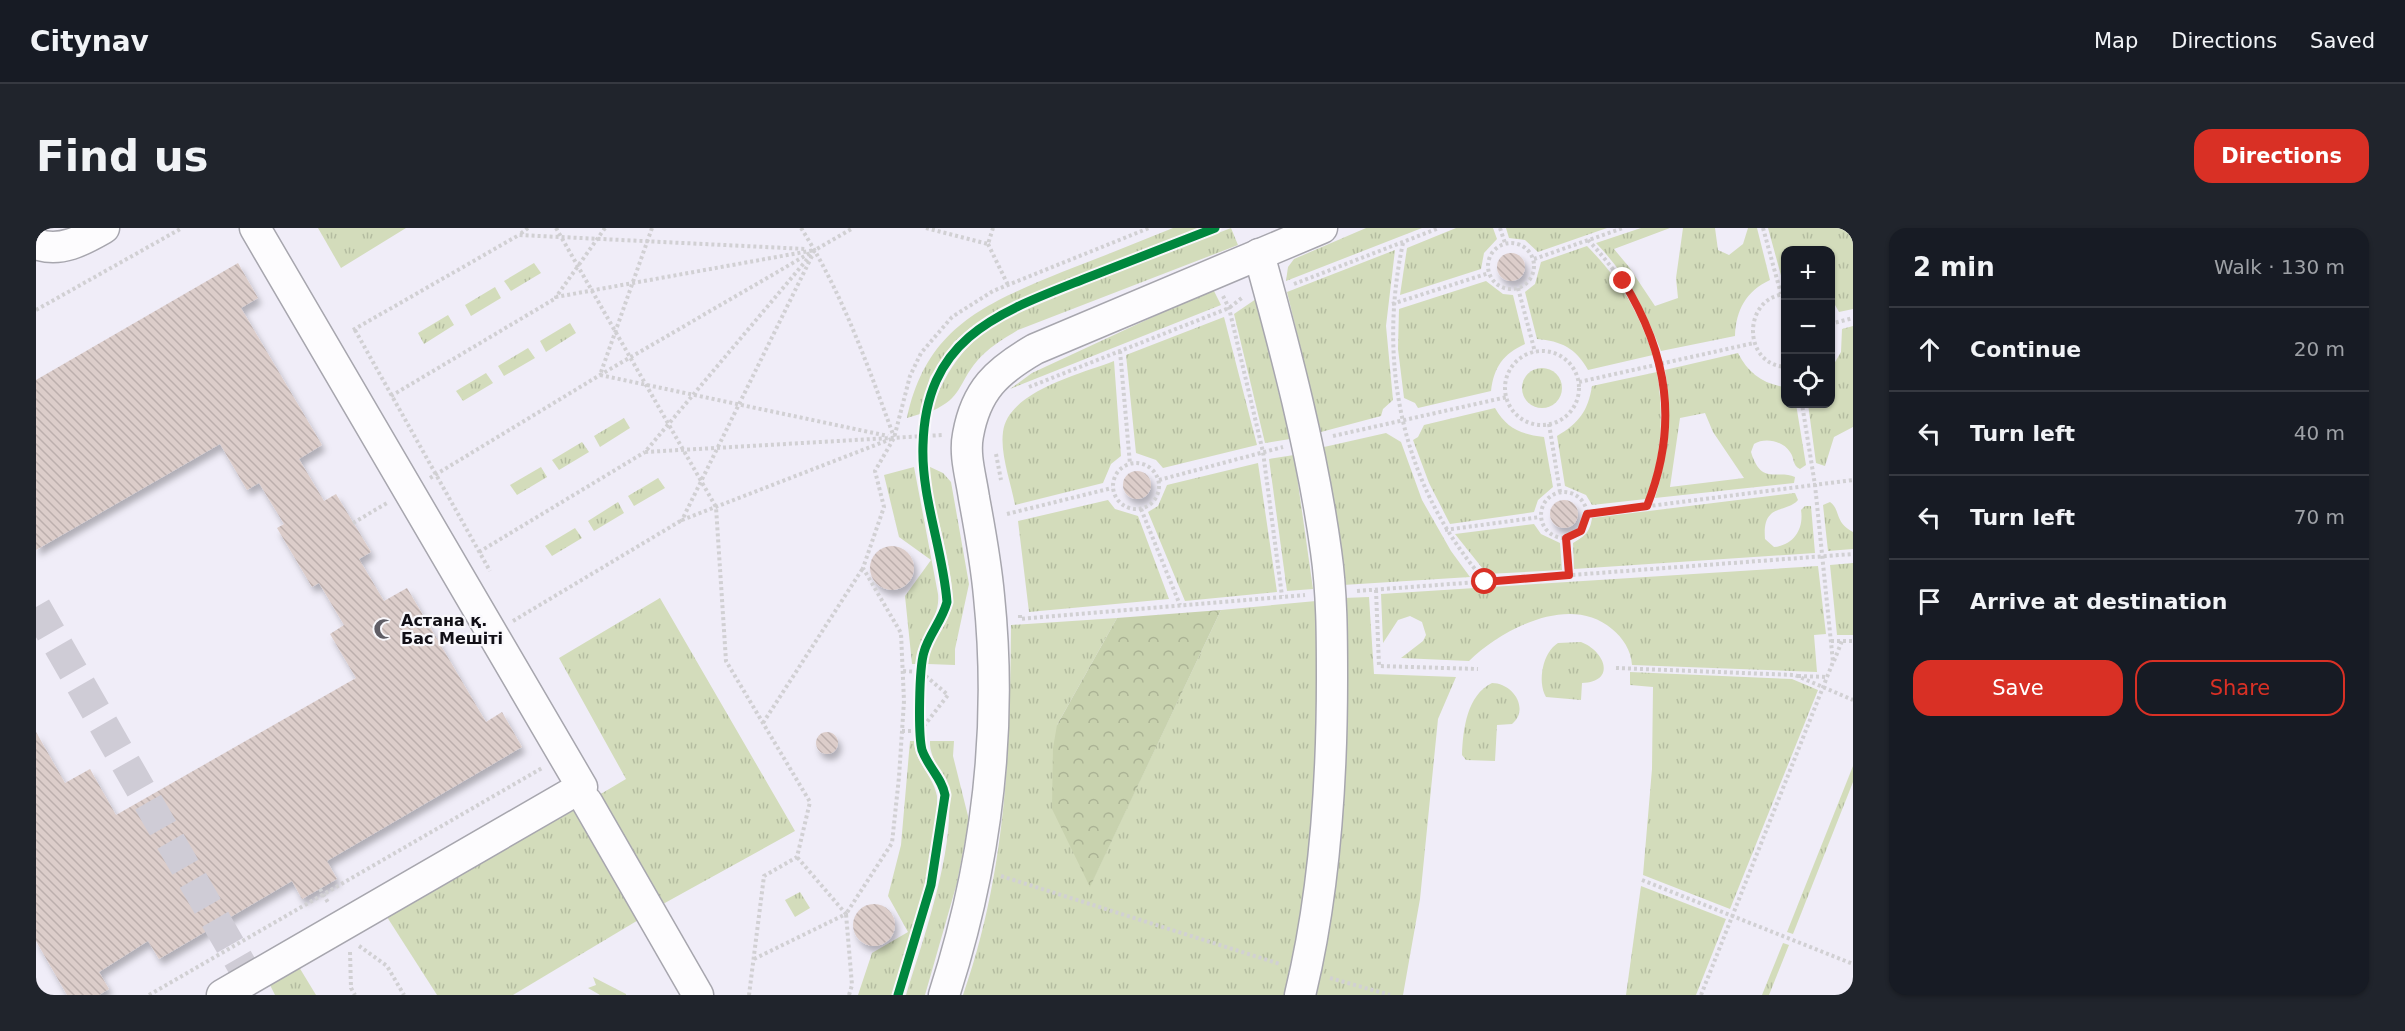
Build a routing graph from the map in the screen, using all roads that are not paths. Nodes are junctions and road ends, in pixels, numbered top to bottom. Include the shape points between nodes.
1 (104, 228) edge
2 (255, 228) edge
3 (1322, 228) edge
4 (36, 244) edge
5 (1259, 254) junction
6 (587, 802) dead end
7 (1303, 983) edge
8 (222, 995) edge
9 (698, 995) edge
10 (944, 995) edge

1 - 4 lane via 71,245 53,248
2 - 8 lane via 582,787
3 - 5 lane
5 - 7 lane via 1309,449 1326,554 1332,628 1332,738 1321,876
5 - 10 lane via 1035,349 998,373 975,409 967,444 989,594 995,668 993,755 977,868
6 - 9 lane

